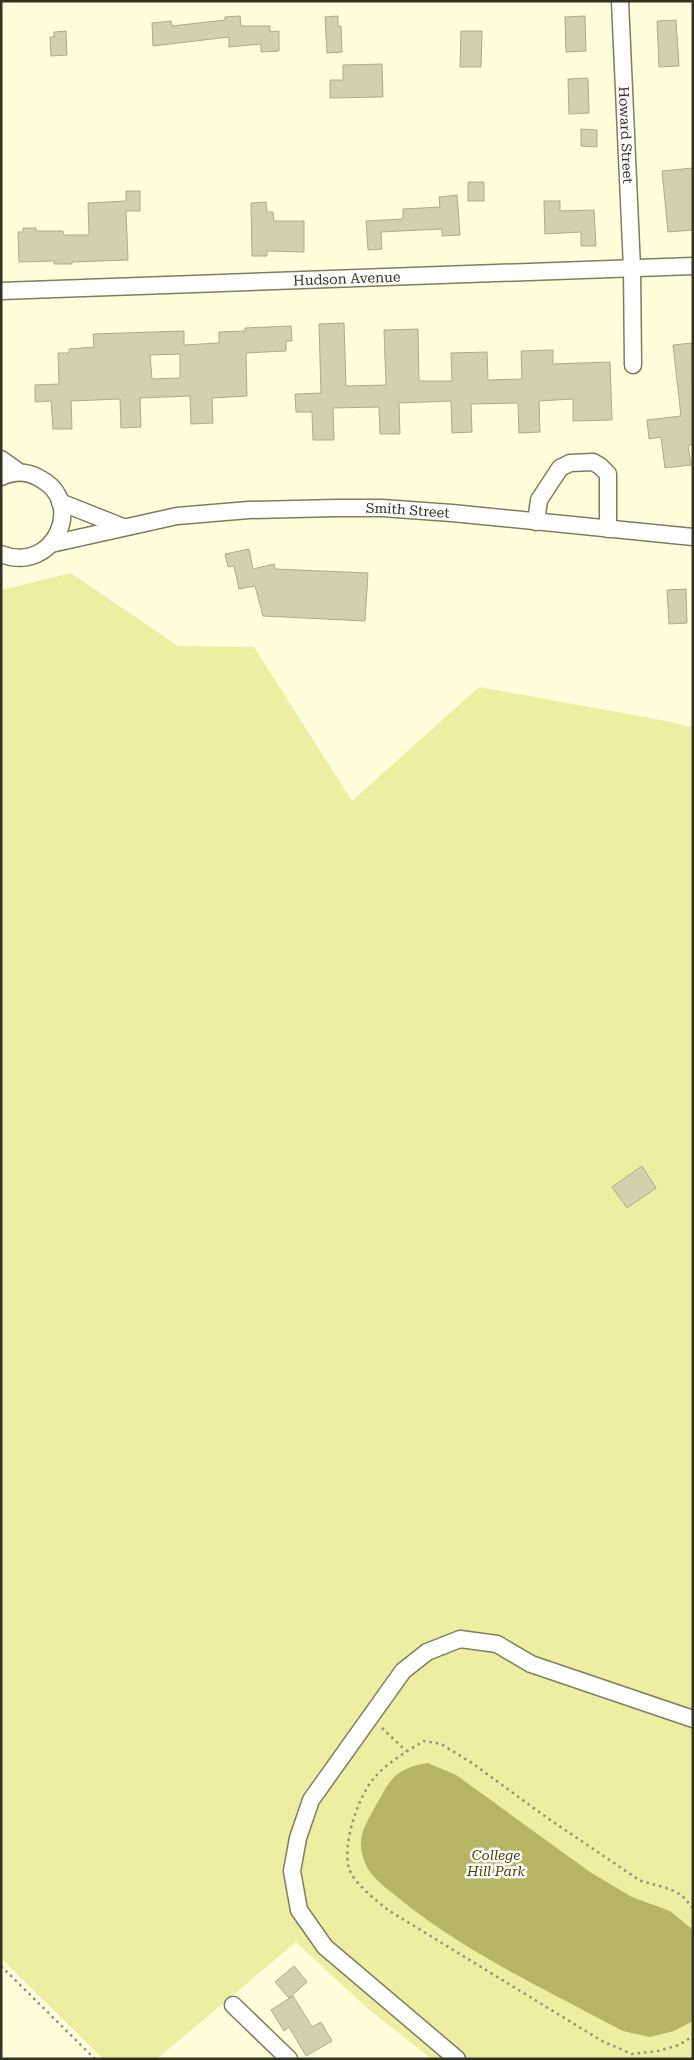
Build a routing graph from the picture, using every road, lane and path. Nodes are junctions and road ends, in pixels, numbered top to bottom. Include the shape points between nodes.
1 (620, 1) edge
2 (693, 266) edge
3 (632, 268) junction
4 (1, 291) edge
5 (634, 365) dead end
6 (1, 459) edge
7 (19, 472) junction
8 (1, 476) edge
9 (60, 502) junction
10 (536, 522) junction
11 (123, 527) junction
12 (608, 529) junction
13 (693, 537) edge
14 (51, 544) junction
15 (1, 554) edge
16 (370, 1717) junction
17 (693, 1719) edge
18 (406, 1751) junction
19 (693, 1908) edge
20 (1, 1966) edge
21 (233, 2005) dead end
22 (693, 2036) edge
23 (95, 2059) edge
24 (289, 2059) edge
25 (457, 2059) edge

1 - 3 street, Howard Street
2 - 3 street, Hudson Avenue
3 - 4 street, Hudson Avenue
3 - 5 street, Howard Street
6 - 7 street
7 - 8 street
7 - 9 street via 44,480
9 - 11 street
9 - 14 street via 61,524
10 - 11 street, Smith Street via 382,508 336,508 177,516
10 - 12 street, Smith Street
10 - 12 street via 539,500 560,468 570,463 593,462 608,474
11 - 14 street, Smith Street
12 - 13 street, Smith Street
14 - 15 street, Smith Street via 26,558
16 - 17 street via 403,1671 427,1652 460,1639 497,1644 531,1664
16 - 18 path
16 - 25 street via 312,1800 298,1838 292,1872 299,1910 325,1947
18 - 19 path via 424,1741 441,1744 472,1762 633,1876 656,1887 668,1888
18 - 22 path via 374,1778 358,1803 348,1838 349,1869 366,1892 416,1929 602,2041 624,2051 632,2054 658,2051 679,2045
20 - 23 path
21 - 24 street

